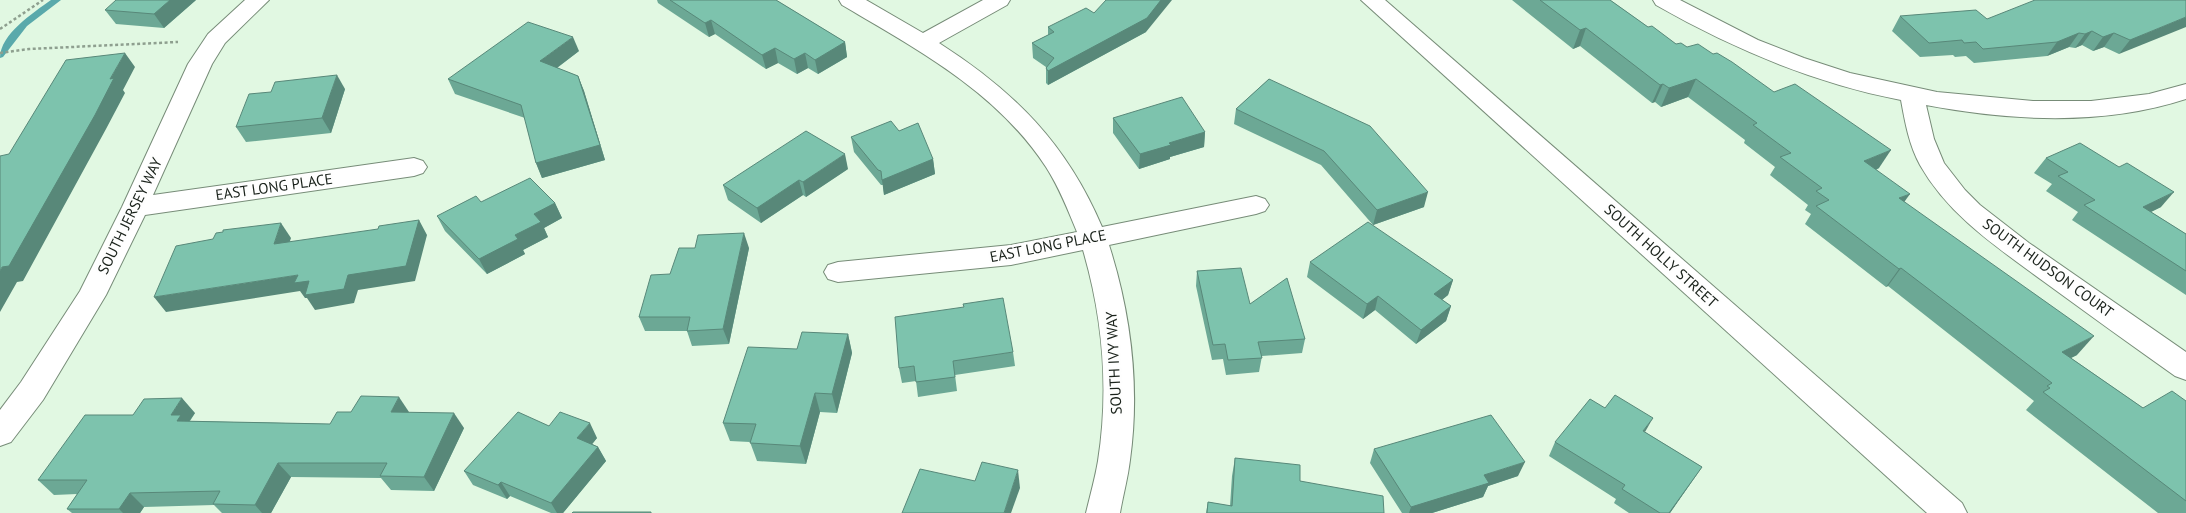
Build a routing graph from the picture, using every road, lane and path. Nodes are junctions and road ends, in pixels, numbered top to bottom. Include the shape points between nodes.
1 (43, 0) edge
2 (258, 0) edge
3 (850, 0) edge
4 (999, 0) edge
5 (1372, 0) edge
6 (1664, 0) edge
7 (0, 29) edge
8 (216, 40) junction
9 (924, 43) junction
10 (0, 53) edge
11 (2186, 90) edge
12 (1912, 94) junction
13 (414, 167) dead end
14 (1256, 205) dead end
15 (135, 207) junction
16 (1092, 238) junction
17 (838, 272) dead end
18 (2186, 368) edge
19 (0, 433) edge
20 (1103, 513) edge
21 (1950, 513) edge

1 - 7 path
2 - 8 street, SOUTH JERSEY WAY
3 - 9 street, SOUTH IVY WAY
4 - 9 street
5 - 21 street, SOUTH HOLLY STREET
6 - 12 street via 1714,29 1788,60 1867,85
8 - 10 path
8 - 15 street, SOUTH JERSEY WAY via 200,64
9 - 16 street, SOUTH IVY WAY via 976,78 1031,133 1062,171
11 - 12 street via 2135,105 2051,110 2004,108
12 - 18 street, SOUTH HUDSON COURT via 1923,144 1933,165 1975,214 2006,240
13 - 15 street, EAST LONG PLACE
14 - 16 street, EAST LONG PLACE
15 - 19 street, SOUTH JERSEY WAY via 92,295 32,391
16 - 17 street, EAST LONG PLACE via 973,260
16 - 20 street, SOUTH IVY WAY via 1106,281 1117,352 1115,454

